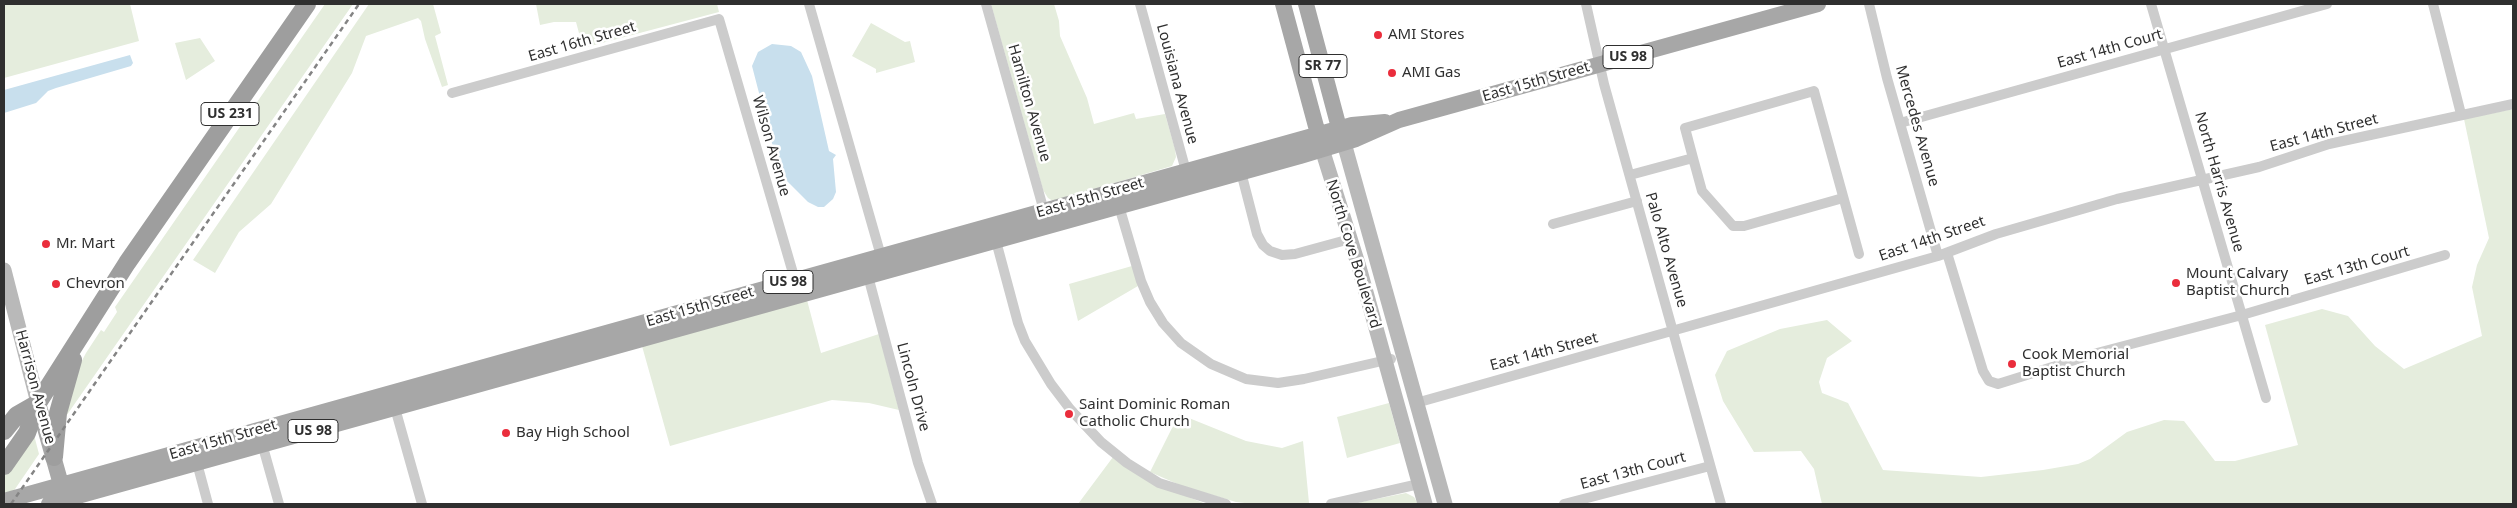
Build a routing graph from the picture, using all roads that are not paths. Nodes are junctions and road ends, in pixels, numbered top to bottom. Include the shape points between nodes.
1 (307, 4) edge
2 (810, 4) edge
3 (986, 4) edge
4 (1140, 4) edge
5 (1282, 4) edge
6 (1306, 4) edge
7 (1586, 4) edge
8 (1818, 4) edge
9 (1870, 4) edge
10 (2151, 4) edge
11 (2327, 4) edge
12 (2433, 4) edge
13 (719, 19) joint
14 (2164, 49) junction
15 (1600, 64) junction
16 (452, 94) dead end
17 (2513, 104) edge
18 (2460, 114) junction
19 (1900, 123) junction
20 (1341, 136) junction
21 (1320, 142) junction
22 (1693, 158) junction
23 (1240, 172) junction
24 (1630, 175) junction
25 (1188, 179) junction
26 (2203, 181) junction
27 (1117, 198) junction
28 (1843, 198) junction
29 (1637, 200) junction
30 (1046, 218) junction
31 (1553, 224) dead end
32 (994, 233) junction
33 (1350, 239) junction
34 (1859, 254) dead end
35 (1943, 254) junction
36 (2445, 255) dead end
37 (883, 264) junction
38 (866, 269) junction
39 (4, 270) edge
40 (796, 288) junction
41 (2242, 315) junction
42 (1674, 332) junction
43 (81, 334) junction
44 (1388, 359) junction
45 (1989, 381) joint
46 (2266, 398) dead end
47 (393, 401) junction
48 (38, 403) junction
49 (1416, 403) junction
50 (4, 431) edge
51 (260, 437) junction
52 (195, 456) junction
53 (54, 457) junction
54 (4, 466) edge
55 (1710, 466) junction
56 (1419, 484) junction
57 (64, 496) edge
58 (4, 501) edge
59 (49, 504) edge
60 (208, 504) edge
61 (279, 504) edge
62 (422, 504) edge
63 (932, 504) edge
64 (1226, 504) edge
65 (1331, 504) edge
66 (1425, 504) edge
67 (1444, 504) edge
68 (1564, 504) edge
69 (1721, 504) edge

1 - 43 highway, US 231
2 - 37 street
3 - 30 street, Hamilton Avenue
4 - 25 street, Louisiana Avenue
5 - 21 main road, North Cove Boulevard / SR 77
6 - 20 main road, North Cove Boulevard / SR 77
7 - 15 street, Palo Alto Avenue
8 - 15 main road, East 15th Street / US 98
9 - 19 street, Mercedes Avenue
10 - 14 street, North Harris Avenue
11 - 14 street, East 14th Court
12 - 18 street
13 - 16 street, East 16th Street
13 - 40 street, Wilson Avenue
14 - 19 street, East 14th Court
14 - 26 street, North Harris Avenue
15 - 20 main road, East 15th Street / US 98 via 1398,120 1352,125
15 - 24 street, Palo Alto Avenue
17 - 18 street, East 14th Street
18 - 26 street, East 14th Street via 2329,144
19 - 35 street, Mercedes Avenue
20 - 21 main road, East 15th Street / US 98
20 - 49 main road, North Cove Boulevard / SR 77
21 - 23 main road, East 15th Street / US 98
21 - 25 main road, East 15th Street / US 98
21 - 33 main road, North Cove Boulevard / SR 77
22 - 24 street
22 - 28 street via 1702,191 1733,226 1744,226
22 - 28 street via 1685,128 1814,92
23 - 25 main road, East 15th Street / US 98
23 - 33 street via 1257,234 1270,251 1282,255 1295,254
24 - 29 street, Palo Alto Avenue
25 - 27 main road, East 15th Street / US 98
26 - 35 street, East 14th Street via 2108,201 1996,234
26 - 41 street, North Harris Avenue
27 - 30 main road, East 15th Street / US 98
27 - 44 street via 1150,302 1181,343 1211,364 1246,379 1278,383 1304,380
28 - 34 street
29 - 31 street
29 - 42 street, Palo Alto Avenue
30 - 32 main road, East 15th Street / US 98
32 - 37 main road, East 15th Street / US 98
32 - 64 street via 1025,341 1070,409 1101,442 1159,483
33 - 44 main road, North Cove Boulevard / SR 77 via 1377,334
35 - 42 street, East 14th Street
35 - 45 street, Mercedes Avenue
36 - 41 street, East 13th Court
37 - 38 main road, East 15th Street / US 98
38 - 40 main road, East 15th Street / US 98
38 - 63 street, Lincoln Drive
39 - 48 main road, Harrison Avenue
40 - 47 main road, East 15th Street / US 98
41 - 45 street, East 13th Court via 2097,352 1998,384
41 - 46 street, North Harris Avenue
42 - 49 street, East 14th Street
42 - 55 street, Palo Alto Avenue
43 - 48 highway, US 231
43 - 53 highway via 61,399
44 - 49 main road via 1403,393
44 - 56 main road
47 - 51 main road, East 15th Street / US 98
47 - 62 street
48 - 50 highway via 17,415
48 - 53 main road, Harrison Avenue
48 - 54 highway via 27,433
49 - 67 main road, North Cove Boulevard / SR 77
51 - 52 main road, East 15th Street / US 98
51 - 61 street
52 - 57 main road, East 15th Street / US 98
52 - 60 street
53 - 57 main road, Harrison Avenue
55 - 68 street, East 13th Court
55 - 69 street, Palo Alto Avenue
56 - 65 street
56 - 66 main road
57 - 58 main road, US 98
57 - 59 main road, US 98

